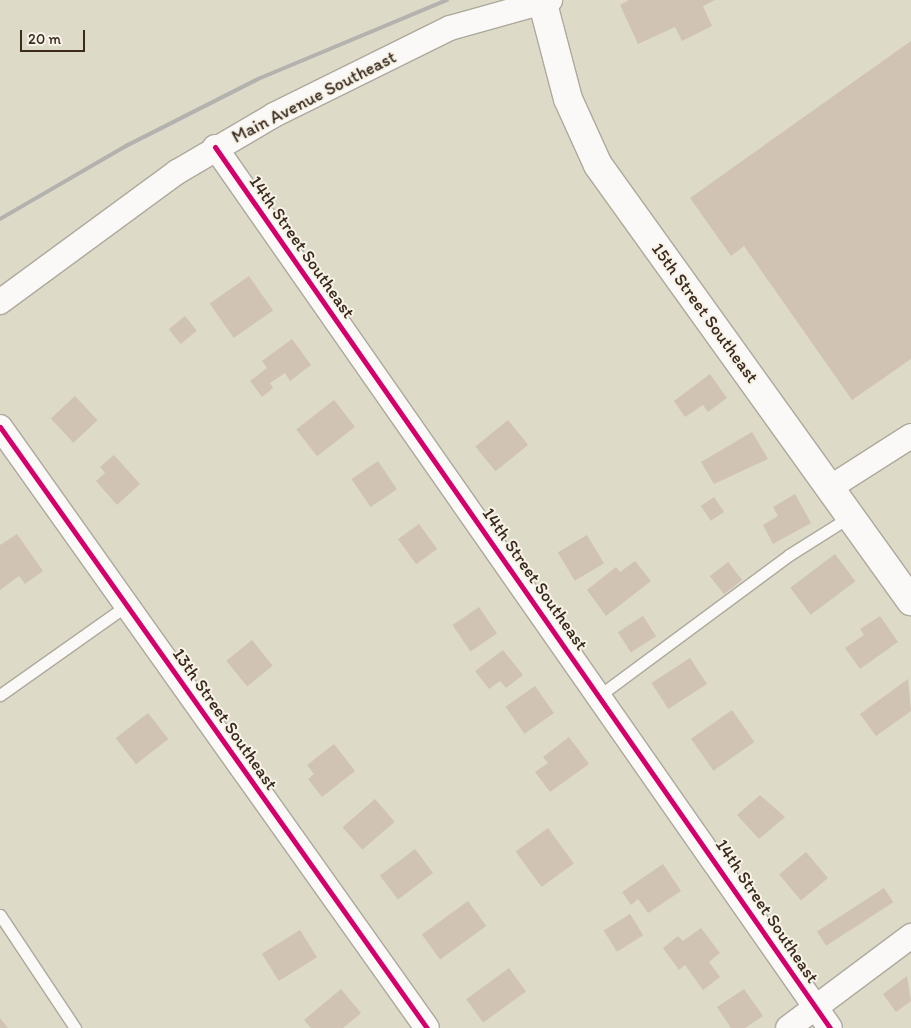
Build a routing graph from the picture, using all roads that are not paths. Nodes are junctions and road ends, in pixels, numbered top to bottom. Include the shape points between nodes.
1 (545, 1) edge
2 (215, 147) junction
3 (0, 302) edge
4 (0, 427) edge
5 (911, 436) edge
6 (831, 487) junction
7 (851, 516) junction
8 (911, 601) edge
9 (127, 606) junction
10 (0, 695) edge
11 (600, 695) junction
12 (0, 915) edge
13 (911, 936) edge
14 (816, 1008) junction
15 (75, 1028) edge
16 (426, 1028) edge
17 (788, 1028) edge
18 (830, 1028) edge

1 - 2 street, Main Avenue Southeast via 450,28
1 - 6 street, 15th Street Southeast via 568,99 598,164
2 - 3 street, Main Avenue Southeast
2 - 11 street, 14th Street Southeast
4 - 9 street, 13th Street Southeast
5 - 6 street
6 - 7 street, 15th Street Southeast
7 - 8 street, 15th Street Southeast
7 - 11 lane via 781,561
9 - 10 lane
9 - 16 street, 13th Street Southeast
11 - 14 street, 14th Street Southeast
12 - 15 lane
13 - 14 street
14 - 17 street
14 - 18 street, 14th Street Southeast

